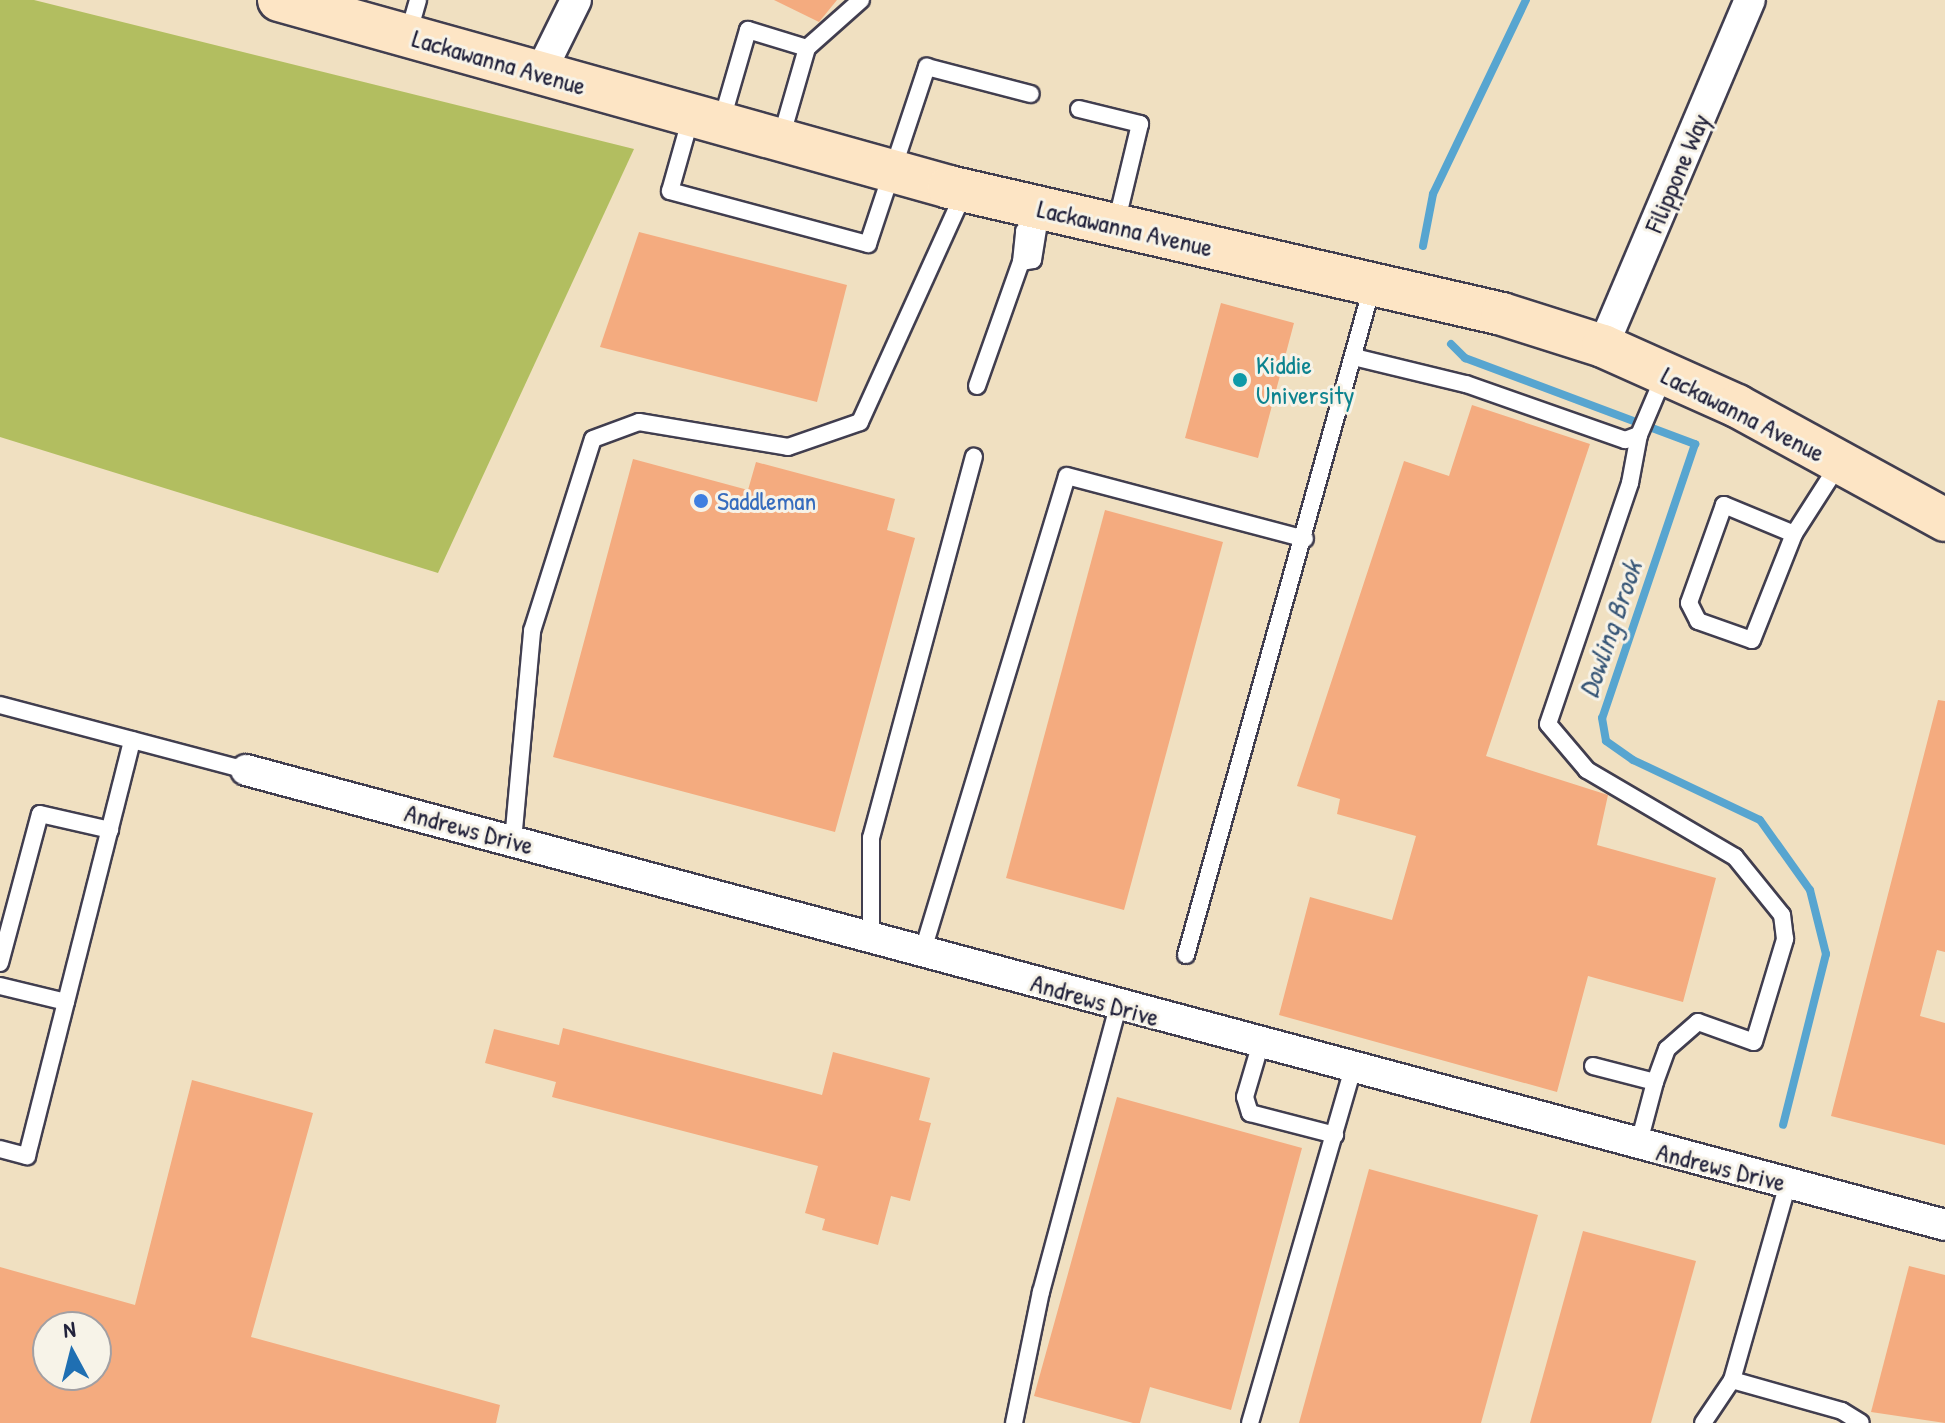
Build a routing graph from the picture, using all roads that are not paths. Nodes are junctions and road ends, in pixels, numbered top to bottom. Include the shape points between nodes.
1 (279, 0) edge
2 (576, 0) edge
3 (861, 0) edge
4 (1750, 0) edge
5 (413, 18) edge
6 (807, 48) junction
7 (540, 73) junction
8 (1031, 94) dead end
9 (1079, 109) dead end
10 (706, 119) junction
11 (781, 140) junction
12 (894, 171) junction
13 (965, 191) junction
14 (1039, 218) junction
15 (1116, 225) junction
16 (1372, 285) junction
17 (1603, 346) junction
18 (1354, 357) junction
19 (1664, 374) junction
20 (977, 386) dead end
21 (1639, 435) junction
22 (974, 457) dead end
23 (1839, 463) junction
24 (1945, 520) edge
25 (1794, 534) junction
26 (1305, 539) junction
27 (0, 705) edge
28 (132, 740) junction
29 (246, 770) joint
30 (110, 830) junction
31 (513, 841) junction
32 (871, 936) junction
33 (923, 950) junction
34 (1186, 955) dead end
35 (0, 963) edge
36 (0, 986) edge
37 (66, 1002) junction
38 (1118, 1007) junction
39 (1260, 1046) junction
40 (1593, 1066) dead end
41 (1352, 1071) junction
42 (1655, 1082) junction
43 (1335, 1135) junction
44 (1638, 1146) junction
45 (0, 1149) edge
46 (1788, 1184) junction
47 (1945, 1225) edge
48 (1732, 1380) junction
49 (1014, 1423) edge
50 (1250, 1423) edge
51 (1703, 1423) edge
52 (1861, 1423) edge

1 - 5 street, Lackawanna Avenue
2 - 7 street
3 - 6 lane
4 - 17 street, Filippone Way
5 - 7 street, Lackawanna Avenue
6 - 10 lane via 748,30
6 - 11 lane
7 - 10 street, Lackawanna Avenue
8 - 12 lane via 927,67
9 - 15 lane via 1140,124
10 - 11 street, Lackawanna Avenue
10 - 12 lane via 670,191 868,244
11 - 12 street, Lackawanna Avenue
12 - 13 street, Lackawanna Avenue
13 - 14 street, Lackawanna Avenue
13 - 31 lane via 860,422 788,447 639,422 593,439 532,631
14 - 15 street, Lackawanna Avenue
14 - 20 lane via 1041,237 1033,260 1021,262
15 - 16 street, Lackawanna Avenue
16 - 17 street, Lackawanna Avenue via 1502,314
16 - 18 lane
17 - 19 street, Lackawanna Avenue
18 - 21 lane via 1466,384 1625,440
18 - 26 lane
19 - 21 lane
19 - 23 street, Lackawanna Avenue
21 - 42 lane via 1630,483 1548,724 1587,770 1735,857 1782,915 1785,939 1754,1042 1698,1022 1667,1049
22 - 32 lane via 871,838
23 - 24 street, Lackawanna Avenue
23 - 25 lane
25 - 25 lane via 1752,640 1698,621 1689,603 1724,505
26 - 33 lane via 1067,476
26 - 34 lane
27 - 28 lane
28 - 29 lane
28 - 30 lane
29 - 31 street, Andrews Drive
30 - 35 lane via 40,814
30 - 37 lane
31 - 32 street, Andrews Drive
32 - 33 street, Andrews Drive
33 - 38 street, Andrews Drive
36 - 37 lane
37 - 45 lane via 27,1156
38 - 39 street, Andrews Drive
38 - 49 lane via 1041,1292
39 - 41 street, Andrews Drive
39 - 43 lane via 1245,1097 1250,1113
40 - 42 lane
41 - 43 lane
41 - 44 street, Andrews Drive
42 - 44 lane
43 - 50 lane
44 - 46 street, Andrews Drive
46 - 47 street, Andrews Drive
46 - 48 lane
48 - 51 lane
48 - 52 lane via 1842,1411

